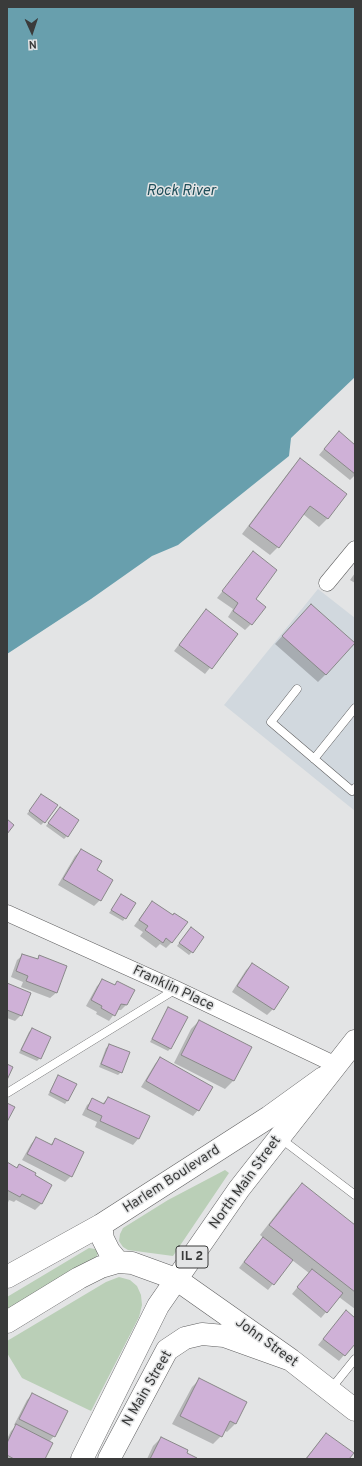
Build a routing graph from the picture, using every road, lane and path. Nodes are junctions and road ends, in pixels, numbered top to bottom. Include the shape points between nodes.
1 (355, 549) edge
2 (328, 583) dead end
3 (297, 689) dead end
4 (355, 708) edge
5 (314, 759) junction
6 (354, 790) edge
7 (8, 914) edge
8 (176, 990) junction
9 (355, 1042) edge
10 (333, 1069) junction
11 (7, 1093) edge
12 (279, 1137) junction
13 (355, 1195) edge
14 (100, 1225) junction
15 (118, 1262) junction
16 (7, 1277) edge
17 (176, 1279) junction
18 (7, 1322) edge
19 (292, 1360) junction
20 (355, 1360) edge
21 (329, 1391) junction
22 (355, 1410) edge
23 (82, 1459) edge
24 (109, 1459) edge

1 - 2 street
3 - 5 lane via 271,722
4 - 5 lane
5 - 6 lane
7 - 8 street, Franklin Place
8 - 10 street, Franklin Place
8 - 11 lane
9 - 10 main road, North Main Street / IL 2
10 - 12 main road, North Main Street / IL 2
10 - 14 main road, Harlem Boulevard via 269,1117
12 - 13 lane
12 - 17 main road, North Main Street / IL 2
14 - 15 main road via 103,1240
14 - 16 main road, Harlem Boulevard
15 - 17 main road via 132,1263
15 - 18 main road via 79,1278
17 - 19 main road, John Street
17 - 23 main road, North Main Street / IL 2 via 158,1306
19 - 21 main road, John Street
19 - 24 main road, N Main Street via 224,1336 202,1334 185,1338 167,1350
20 - 21 lane
21 - 22 main road, John Street

